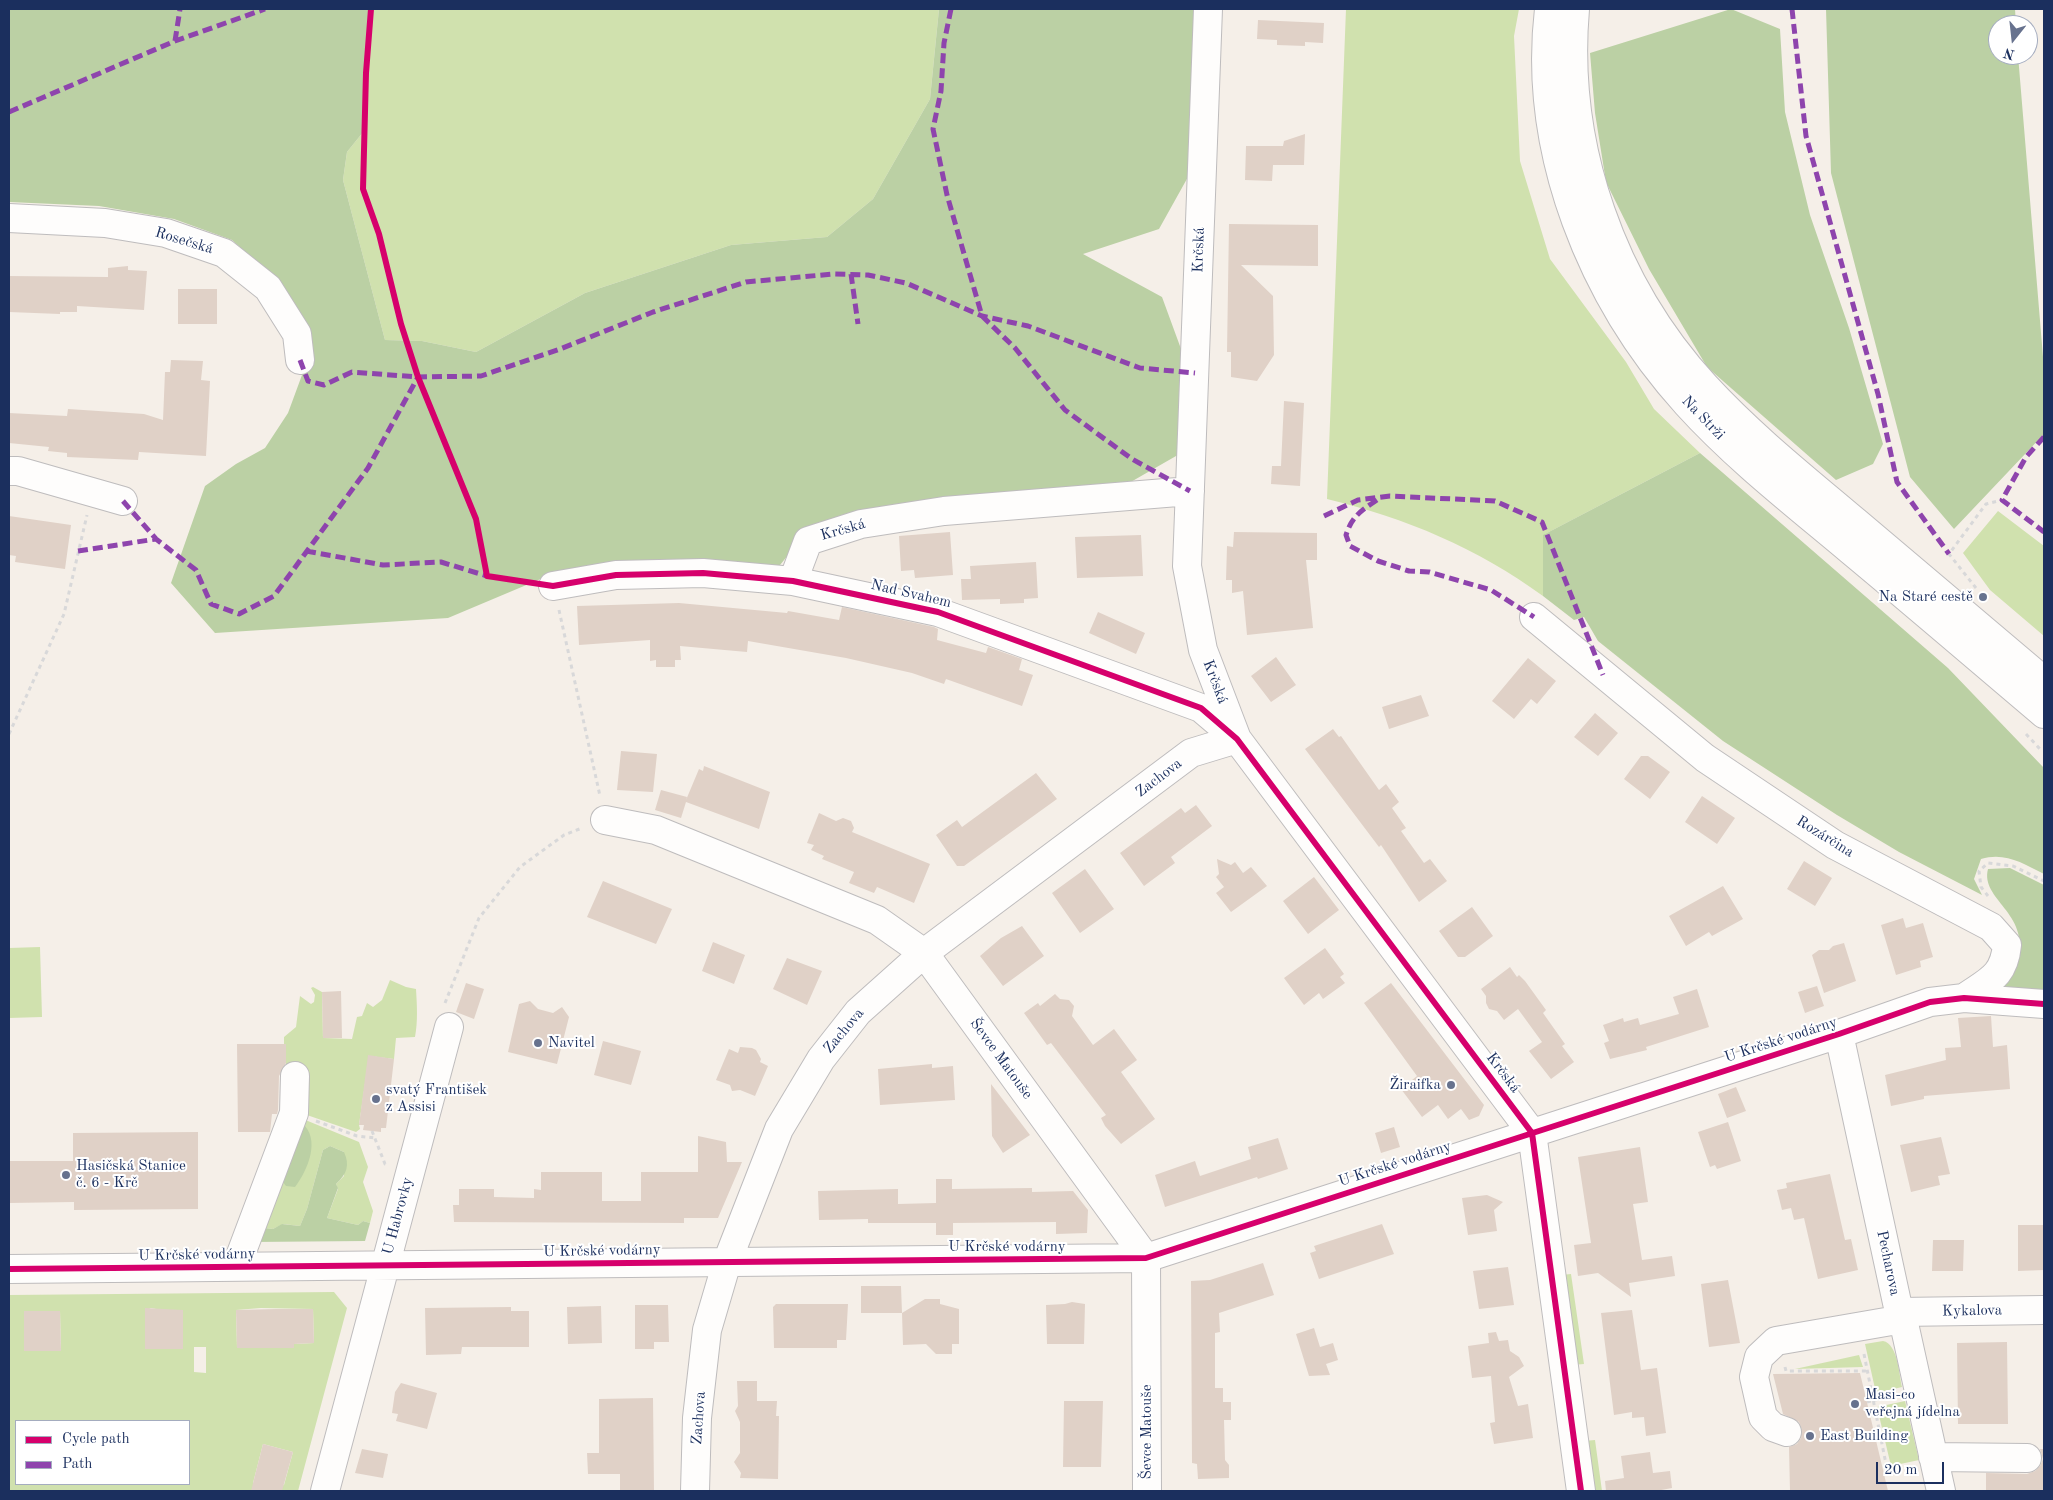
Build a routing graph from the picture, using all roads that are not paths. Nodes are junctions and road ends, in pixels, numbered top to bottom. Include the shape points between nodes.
1 (1208, 9) edge
2 (1549, 9) edge
3 (1575, 9) edge
4 (9, 218) edge
5 (300, 360) dead end
6 (9, 471) edge
7 (1190, 490) junction
8 (123, 501) dead end
9 (793, 581) junction
10 (553, 586) road end
11 (1534, 617) dead end
12 (2044, 681) edge
13 (2044, 714) edge
14 (1237, 739) junction
15 (605, 820) road end
16 (924, 952) junction
17 (1964, 998) junction
18 (2044, 1004) edge
19 (449, 1027) road end
20 (1839, 1034) junction
21 (295, 1076) dead end
22 (1532, 1133) junction
23 (1146, 1258) junction
24 (727, 1262) junction
25 (384, 1266) junction
26 (236, 1267) junction
27 (9, 1269) edge
28 (2044, 1310) edge
29 (1901, 1316) junction
30 (1787, 1432) dead end
31 (1933, 1457) junction
32 (2027, 1458) dead end
33 (324, 1491) edge
34 (695, 1491) edge
35 (1147, 1491) edge
36 (1581, 1491) edge
37 (1941, 1491) edge

1 - 7 street, Krčská
2 - 13 street, Na Strži via 1546,55 1549,111 1570,203 1585,245 1611,299 1643,350 1688,405 1748,463
3 - 12 street, Na Strži via 1572,57 1582,148 1609,235 1633,286 1664,335 1704,385 1763,444
4 - 5 street, Rosečská via 105,224 166,233 224,253 268,288 297,334
6 - 8 street
7 - 9 street, Krčská via 991,506 861,524 808,541
7 - 14 street, Krčská via 1188,566 1203,650
9 - 10 street, Nad Svahem via 703,573 616,575
9 - 14 street, Nad Svahem via 938,612 1028,644 1201,708
11 - 17 street, Rozárčina via 1705,758 1835,845 1991,927 2007,945 2006,963 1995,976
14 - 16 street, Zachova via 1191,753
14 - 22 street, Krčská
15 - 16 street, Ševce Matouše via 656,830 877,920
16 - 23 street, Ševce Matouše
16 - 24 street, Zachova via 858,1012 821,1059 779,1129
17 - 18 street
17 - 20 street, U Krčské vodárny via 1930,1002
19 - 25 street, U Habrovky
20 - 22 street, U Krčské vodárny
20 - 29 street, Pecharova
21 - 26 street via 294,1113
22 - 23 street, U Krčské vodárny
22 - 36 street, Krčská
23 - 24 street, U Krčské vodárny
23 - 35 street, Ševce Matouše
24 - 25 street, U Krčské vodárny
24 - 34 street, Zachova via 707,1330 697,1418
25 - 26 street, U Krčské vodárny
25 - 33 street, U Habrovky
26 - 27 street, U Krčské vodárny
28 - 29 street, Kykalova
29 - 30 street, Kykalova via 1776,1341 1759,1357 1754,1377 1764,1417 1773,1427
29 - 31 street, Pecharova
31 - 32 street
31 - 37 street, Pecharova

